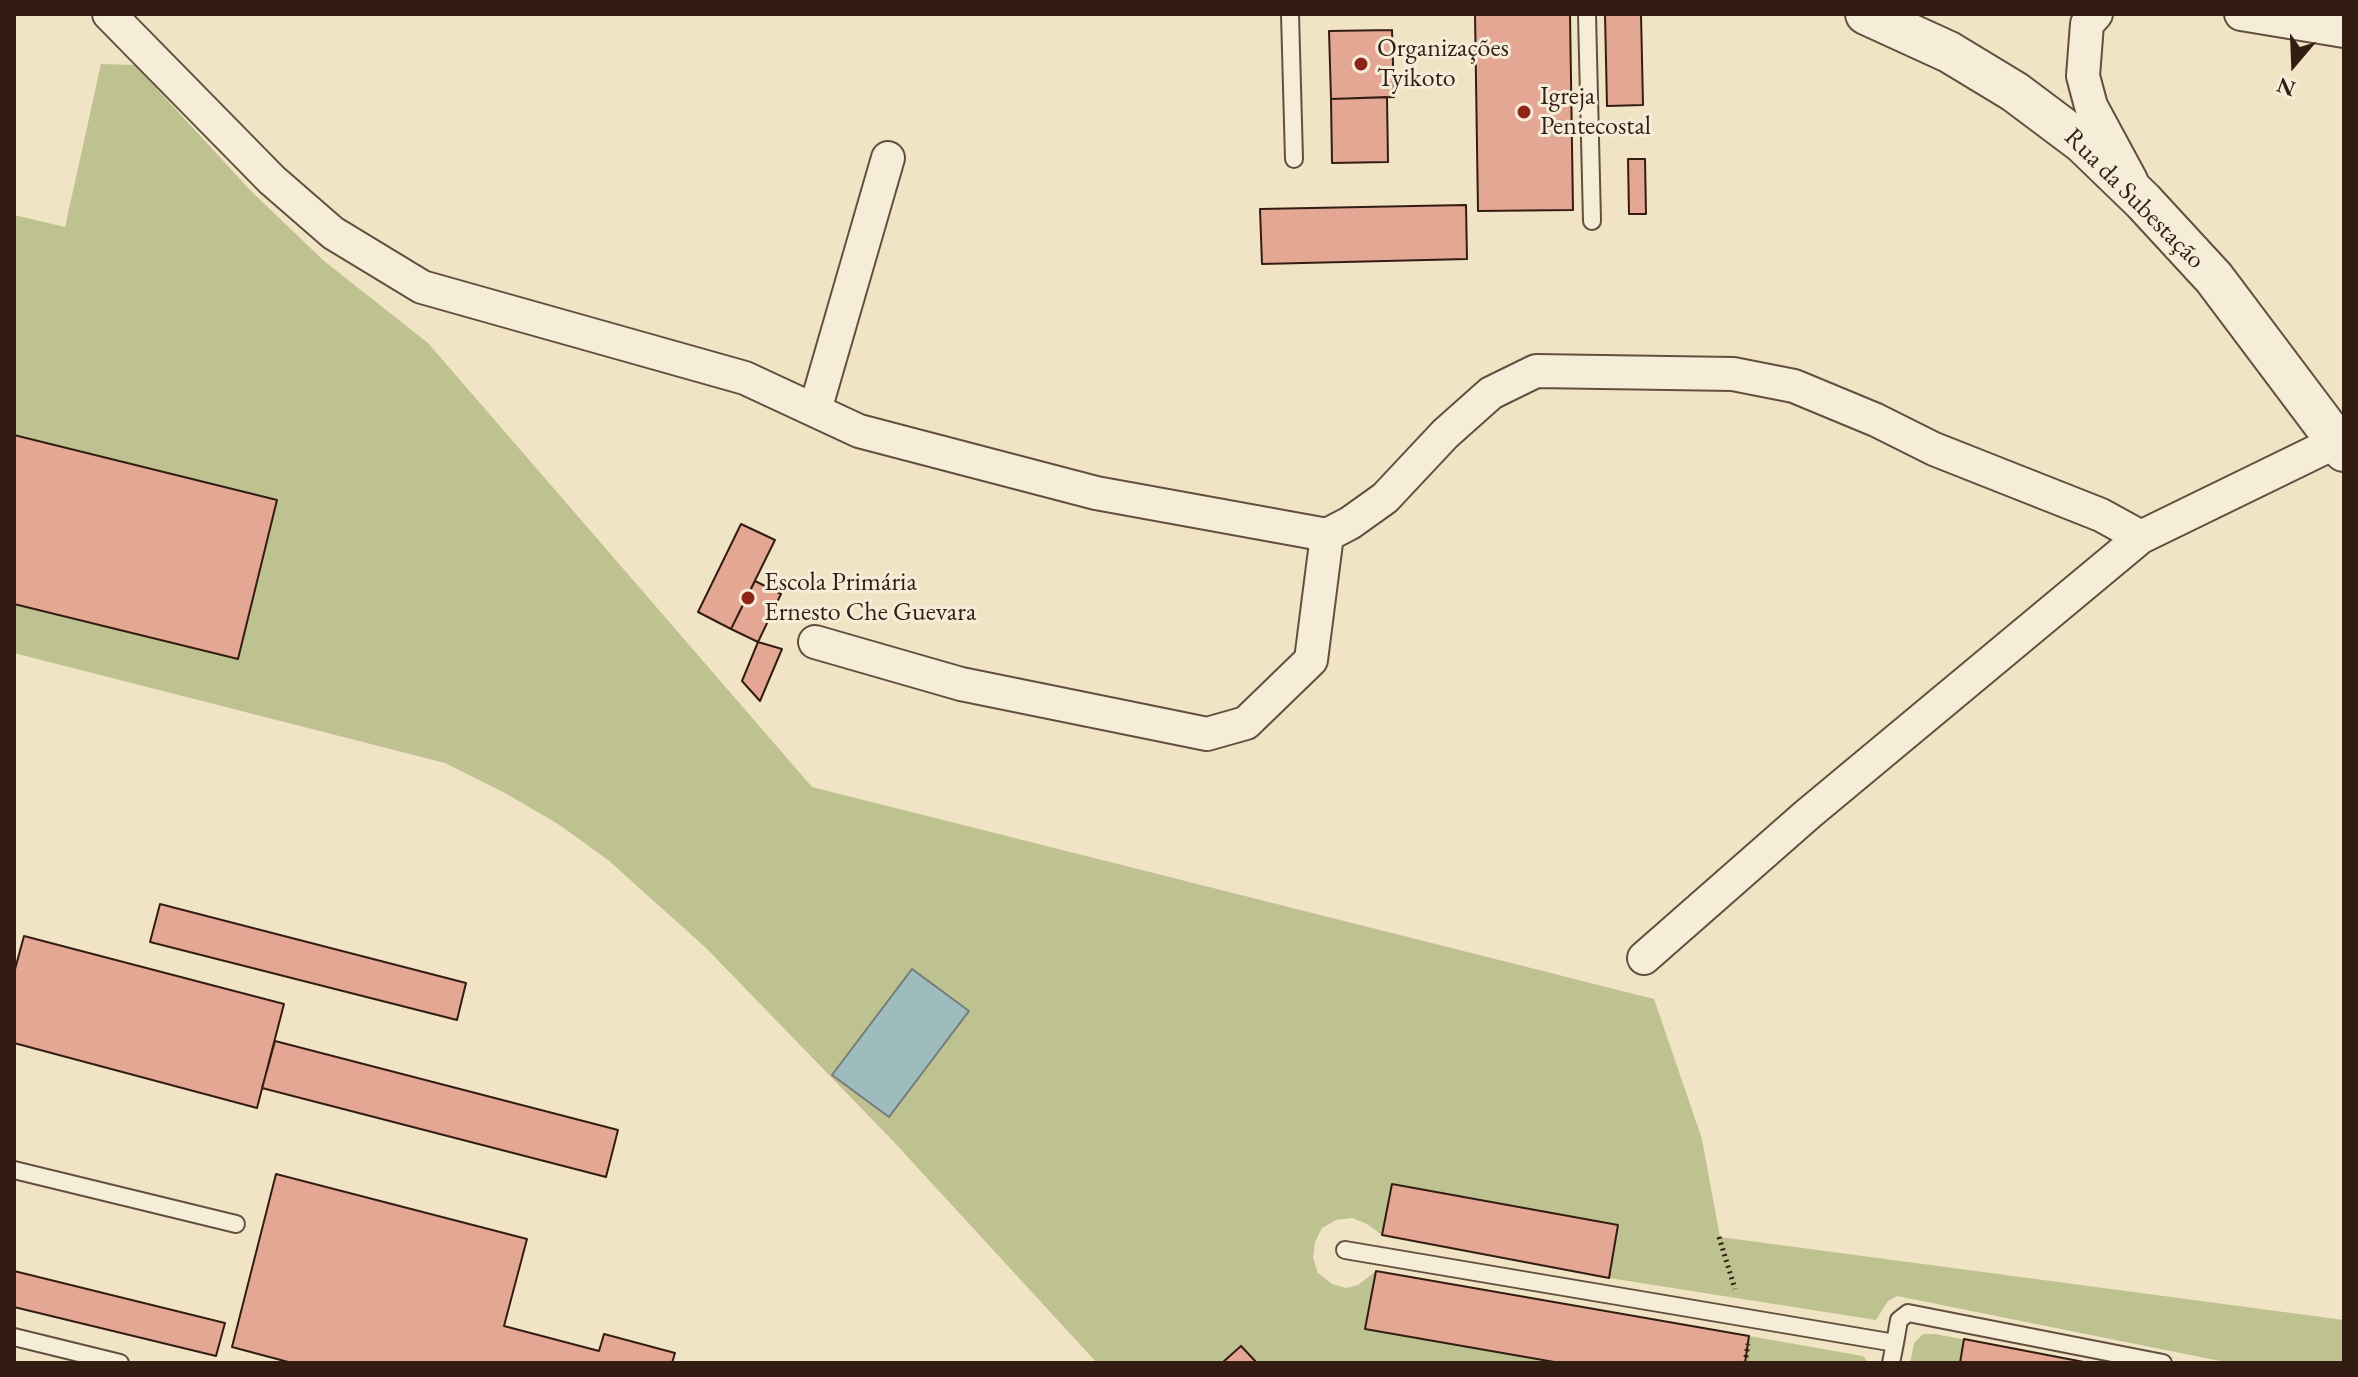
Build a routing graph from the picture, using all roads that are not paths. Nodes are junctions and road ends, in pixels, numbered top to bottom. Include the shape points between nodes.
1 (109, 14) edge
2 (1290, 14) edge
3 (1587, 14) edge
4 (1866, 14) edge
5 (2096, 14) edge
6 (2241, 14) edge
7 (2344, 31) edge
8 (888, 158) dead end
9 (1294, 159) dead end
10 (2143, 201) junction
11 (1592, 221) dead end
12 (815, 410) junction
13 (2341, 446) edge
14 (1327, 535) junction
15 (2141, 537) junction
16 (815, 642) dead end
17 (1644, 958) dead end
18 (14, 1170) edge
19 (236, 1224) dead end
20 (1345, 1250) dead end
21 (14, 1337) edge
22 (1895, 1343) junction
23 (120, 1363) edge
24 (1891, 1363) edge
25 (2163, 1363) edge

1 - 12 street via 313,216 422,287 745,378
2 - 9 lane
3 - 11 lane
4 - 10 street, Rua da Subestação via 1949,52 2015,92 2083,143
5 - 10 street via 2087,24 2083,76 2091,106
6 - 7 street
8 - 12 street
10 - 13 street, Rua da Subestação via 2214,278
12 - 14 street via 859,431 1096,493
13 - 15 street
14 - 15 street via 1385,498 1491,393 1536,371 1733,374 1794,386 2101,515
14 - 16 street via 1311,660 1246,723 1207,734 961,684
15 - 17 street
18 - 19 lane
20 - 22 lane
21 - 23 lane
22 - 24 lane
22 - 25 lane via 1899,1320 1908,1313

